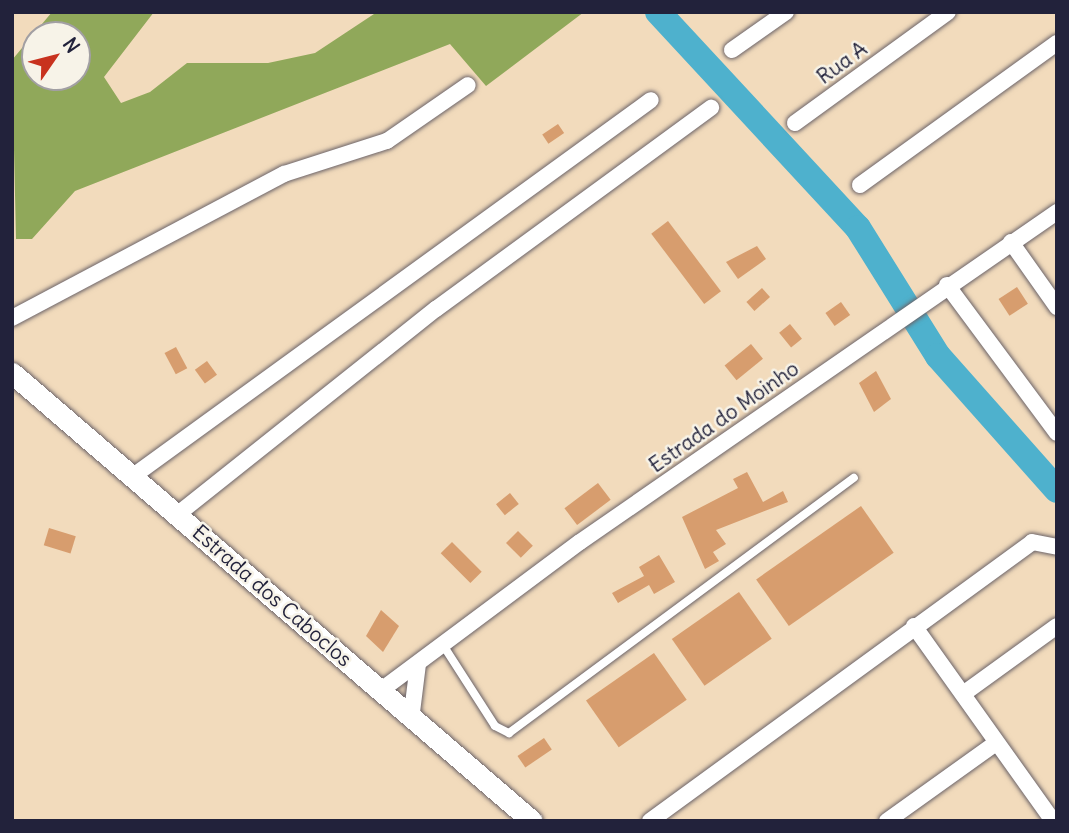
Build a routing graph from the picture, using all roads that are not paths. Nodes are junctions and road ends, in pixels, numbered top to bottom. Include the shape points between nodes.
1 (786, 12) edge
2 (948, 12) edge
3 (1057, 43) edge
4 (732, 50) dead end
5 (468, 85) dead end
6 (651, 100) dead end
7 (711, 108) dead end
8 (795, 123) dead end
9 (860, 185) dead end
10 (1057, 212) edge
11 (1012, 242) junction
12 (947, 285) junction
13 (1057, 307) edge
14 (12, 318) edge
15 (12, 373) edge
16 (1057, 433) edge
17 (136, 474) junction
18 (854, 478) dead end
19 (178, 514) junction
20 (1057, 547) edge
21 (914, 626) junction
22 (1057, 626) edge
23 (443, 645) junction
24 (420, 662) junction
25 (380, 691) junction
26 (963, 694) junction
27 (411, 720) junction
28 (996, 743) junction
29 (532, 821) edge
30 (650, 821) edge
31 (887, 821) edge
32 (1053, 821) edge

1 - 4 street
2 - 8 street, Rua A
3 - 9 street
5 - 14 street via 387,141 284,174
6 - 17 street
7 - 19 street via 436,309
10 - 11 street, Estrada do Moinho
11 - 12 street, Estrada do Moinho
11 - 13 street
12 - 16 street
12 - 23 street, Estrada do Moinho
15 - 17 street, Estrada dos Caboclos
17 - 19 street, Estrada dos Caboclos
18 - 23 lane via 509,733 495,726
19 - 25 street, Estrada dos Caboclos
20 - 21 street via 1032,542
21 - 26 street
21 - 30 street
22 - 26 street
23 - 24 street, Estrada do Moinho
24 - 25 street, Estrada do Moinho
24 - 27 street via 412,677
25 - 27 street, Estrada dos Caboclos
26 - 28 street
27 - 29 street, Estrada dos Caboclos
28 - 31 street
28 - 32 street

